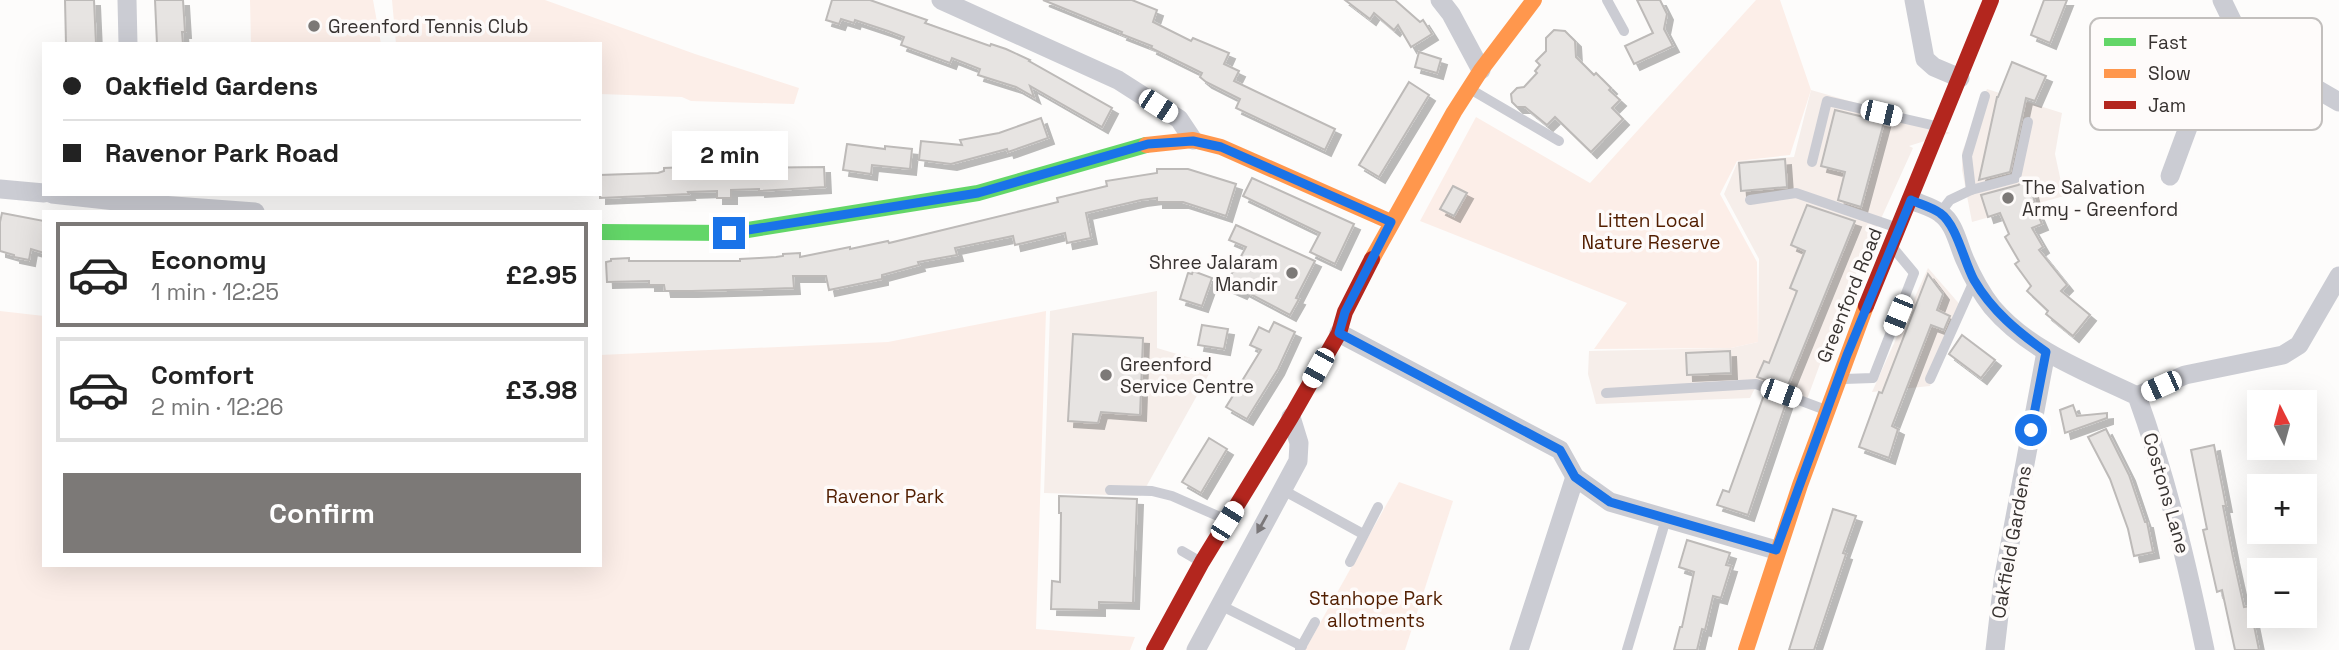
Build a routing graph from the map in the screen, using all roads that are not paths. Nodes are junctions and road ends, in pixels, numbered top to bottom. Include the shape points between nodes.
1 (127, 0) edge
2 (942, 0) edge
3 (1440, 0) edge
4 (1534, 0) edge
5 (1607, 0) edge
6 (1914, 0) edge
7 (1991, 0) edge
8 (2222, 0) edge
9 (2231, 18) edge
10 (1624, 31) dead end
11 (128, 42) edge
12 (1480, 70) junction
13 (1960, 78) junction
14 (1469, 88) junction
15 (2322, 92) edge
16 (1985, 96) dead end
17 (2339, 102) edge
18 (2028, 122) dead end
19 (1940, 127) junction
20 (2187, 130) edge
21 (1193, 141) junction
22 (1559, 141) dead end
23 (1812, 162) dead end
24 (2170, 176) dead end
25 (0, 188) edge
26 (1971, 190) junction
27 (42, 193) edge
28 (84, 196) edge
29 (133, 199) edge
30 (1750, 200) dead end
31 (1911, 200) junction
32 (237, 210) edge
33 (1940, 213) junction
34 (1391, 222) junction
35 (1899, 228) junction
36 (602, 232) edge
37 (1891, 246) junction
38 (2339, 276) edge
39 (1975, 281) junction
40 (2333, 300) edge
41 (1339, 333) junction
42 (2046, 352) junction
43 (1838, 379) junction
44 (1930, 379) dead end
45 (1606, 393) dead end
46 (2137, 396) junction
47 (1827, 410) junction
48 (1291, 417) junction
49 (1575, 477) junction
50 (1281, 489) junction
51 (1110, 490) dead end
52 (1378, 507) dead end
53 (1666, 519) junction
54 (1227, 521) junction
55 (1363, 534) junction
56 (1776, 550) junction
57 (1182, 551) dead end
58 (1202, 562) junction
59 (1350, 562) dead end
60 (1218, 604) junction
61 (1315, 622) dead end
62 (1301, 648) edge
63 (1154, 650) edge
64 (1196, 650) edge
65 (1520, 650) edge
66 (1626, 650) edge
67 (1746, 650) edge
68 (1995, 650) edge
69 (2205, 650) edge

1 - 11 street
2 - 21 street via 1118,80 1179,119
3 - 12 street
4 - 12 street
5 - 10 lane
6 - 13 street via 1925,59
7 - 13 street, Greenford Road
8 - 9 street
12 - 14 street
13 - 19 street, Greenford Road
14 - 22 lane
14 - 34 street
15 - 17 street
16 - 26 lane via 1967,156
18 - 26 lane via 2016,178
19 - 23 lane via 1827,101
19 - 31 street, Greenford Road
20 - 24 street
21 - 34 street via 1221,147
21 - 36 street via 1148,144 978,193 729,233
25 - 27 street
26 - 33 lane via 1950,200
28 - 29 street
29 - 32 street
30 - 35 lane via 1796,193
31 - 33 street
31 - 35 street, Greenford Road
33 - 39 street via 1952,227
34 - 41 street
35 - 37 street, Greenford Road
37 - 43 street, Greenford Road
37 - 43 lane via 1914,273 1878,366 1873,378
38 - 40 street
39 - 42 street via 1992,307
39 - 44 lane
40 - 46 street via 2299,345 2283,355 2185,375
41 - 48 street
41 - 49 street via 1560,450
42 - 46 street
42 - 68 street, Oakfield Gardens via 2003,581
43 - 47 street, Greenford Road
45 - 47 lane via 1756,384
46 - 69 street, Costons Lane via 2180,533
47 - 56 street, Greenford Road
48 - 50 street via 1299,443 1298,461
48 - 54 street
49 - 53 street via 1610,502
49 - 65 street
50 - 55 lane
50 -> 60 street
51 - 54 lane via 1172,496
52 - 55 lane
53 - 56 street
53 - 66 lane
54 - 58 street
55 - 59 lane
56 - 67 street, Greenford Road
57 - 58 lane
58 - 63 street
60 - 62 lane
60 - 64 street
61 - 62 lane

